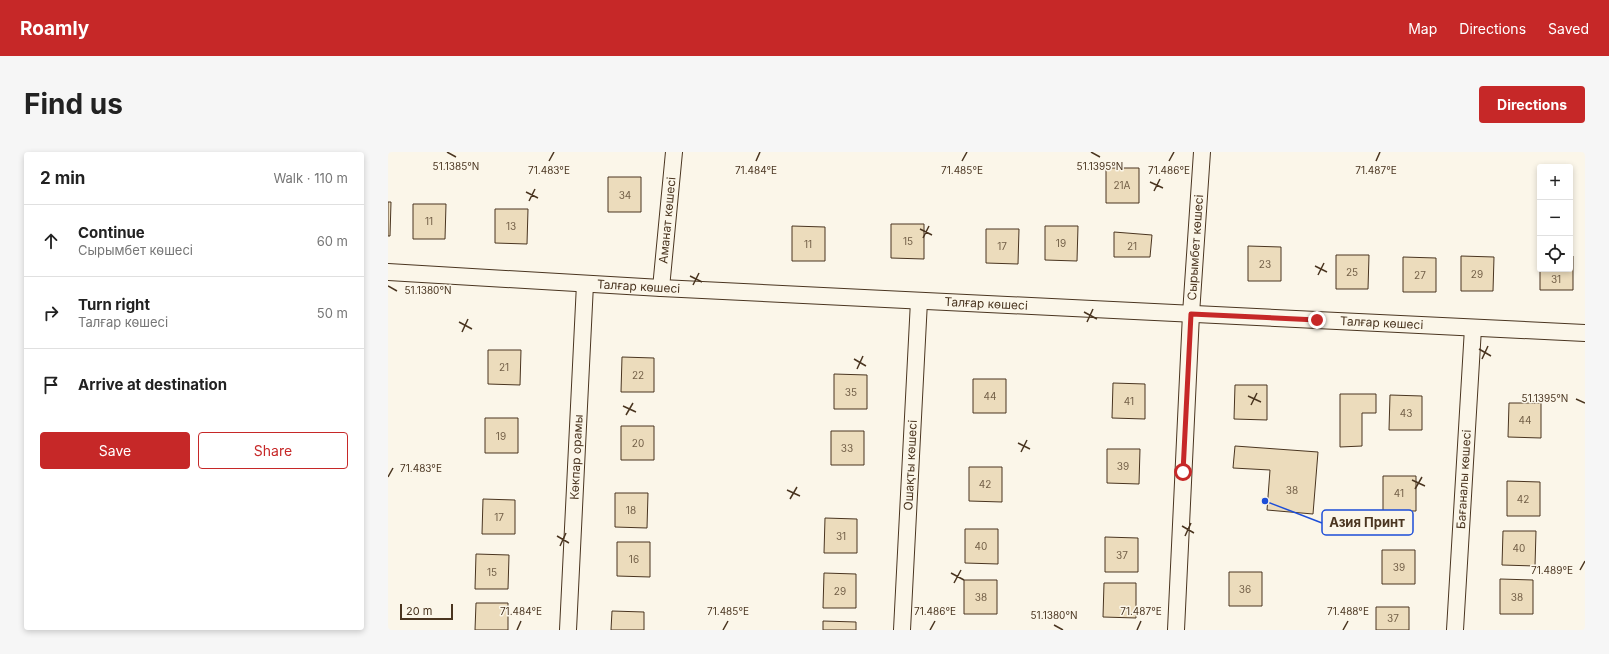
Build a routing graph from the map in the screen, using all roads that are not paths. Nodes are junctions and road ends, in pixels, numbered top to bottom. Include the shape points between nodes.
1 (674, 152) edge
2 (1202, 152) edge
3 (388, 272) edge
4 (585, 284) junction
5 (661, 288) junction
6 (919, 301) junction
7 (1191, 314) junction
8 (1473, 328) junction
9 (1585, 333) edge
10 (568, 630) edge
11 (902, 630) edge
12 (1176, 630) edge
13 (1455, 630) edge

1 - 5 street, Аманат көшесі
2 - 7 street, Сырымбет көшесі
3 - 4 street, Талғар көшесі
4 - 5 street, Талғар көшесі
4 - 10 street, Көкпар орамы
5 - 6 street, Талғар көшесі
6 - 7 street, Талғар көшесі
6 - 11 street, Ошақты көшесі
7 - 8 street, Талғар көшесі
7 - 12 street, Сырымбет көшесі
8 - 9 street, Талғар көшесі
8 - 13 street, Бағаналы көшесі

